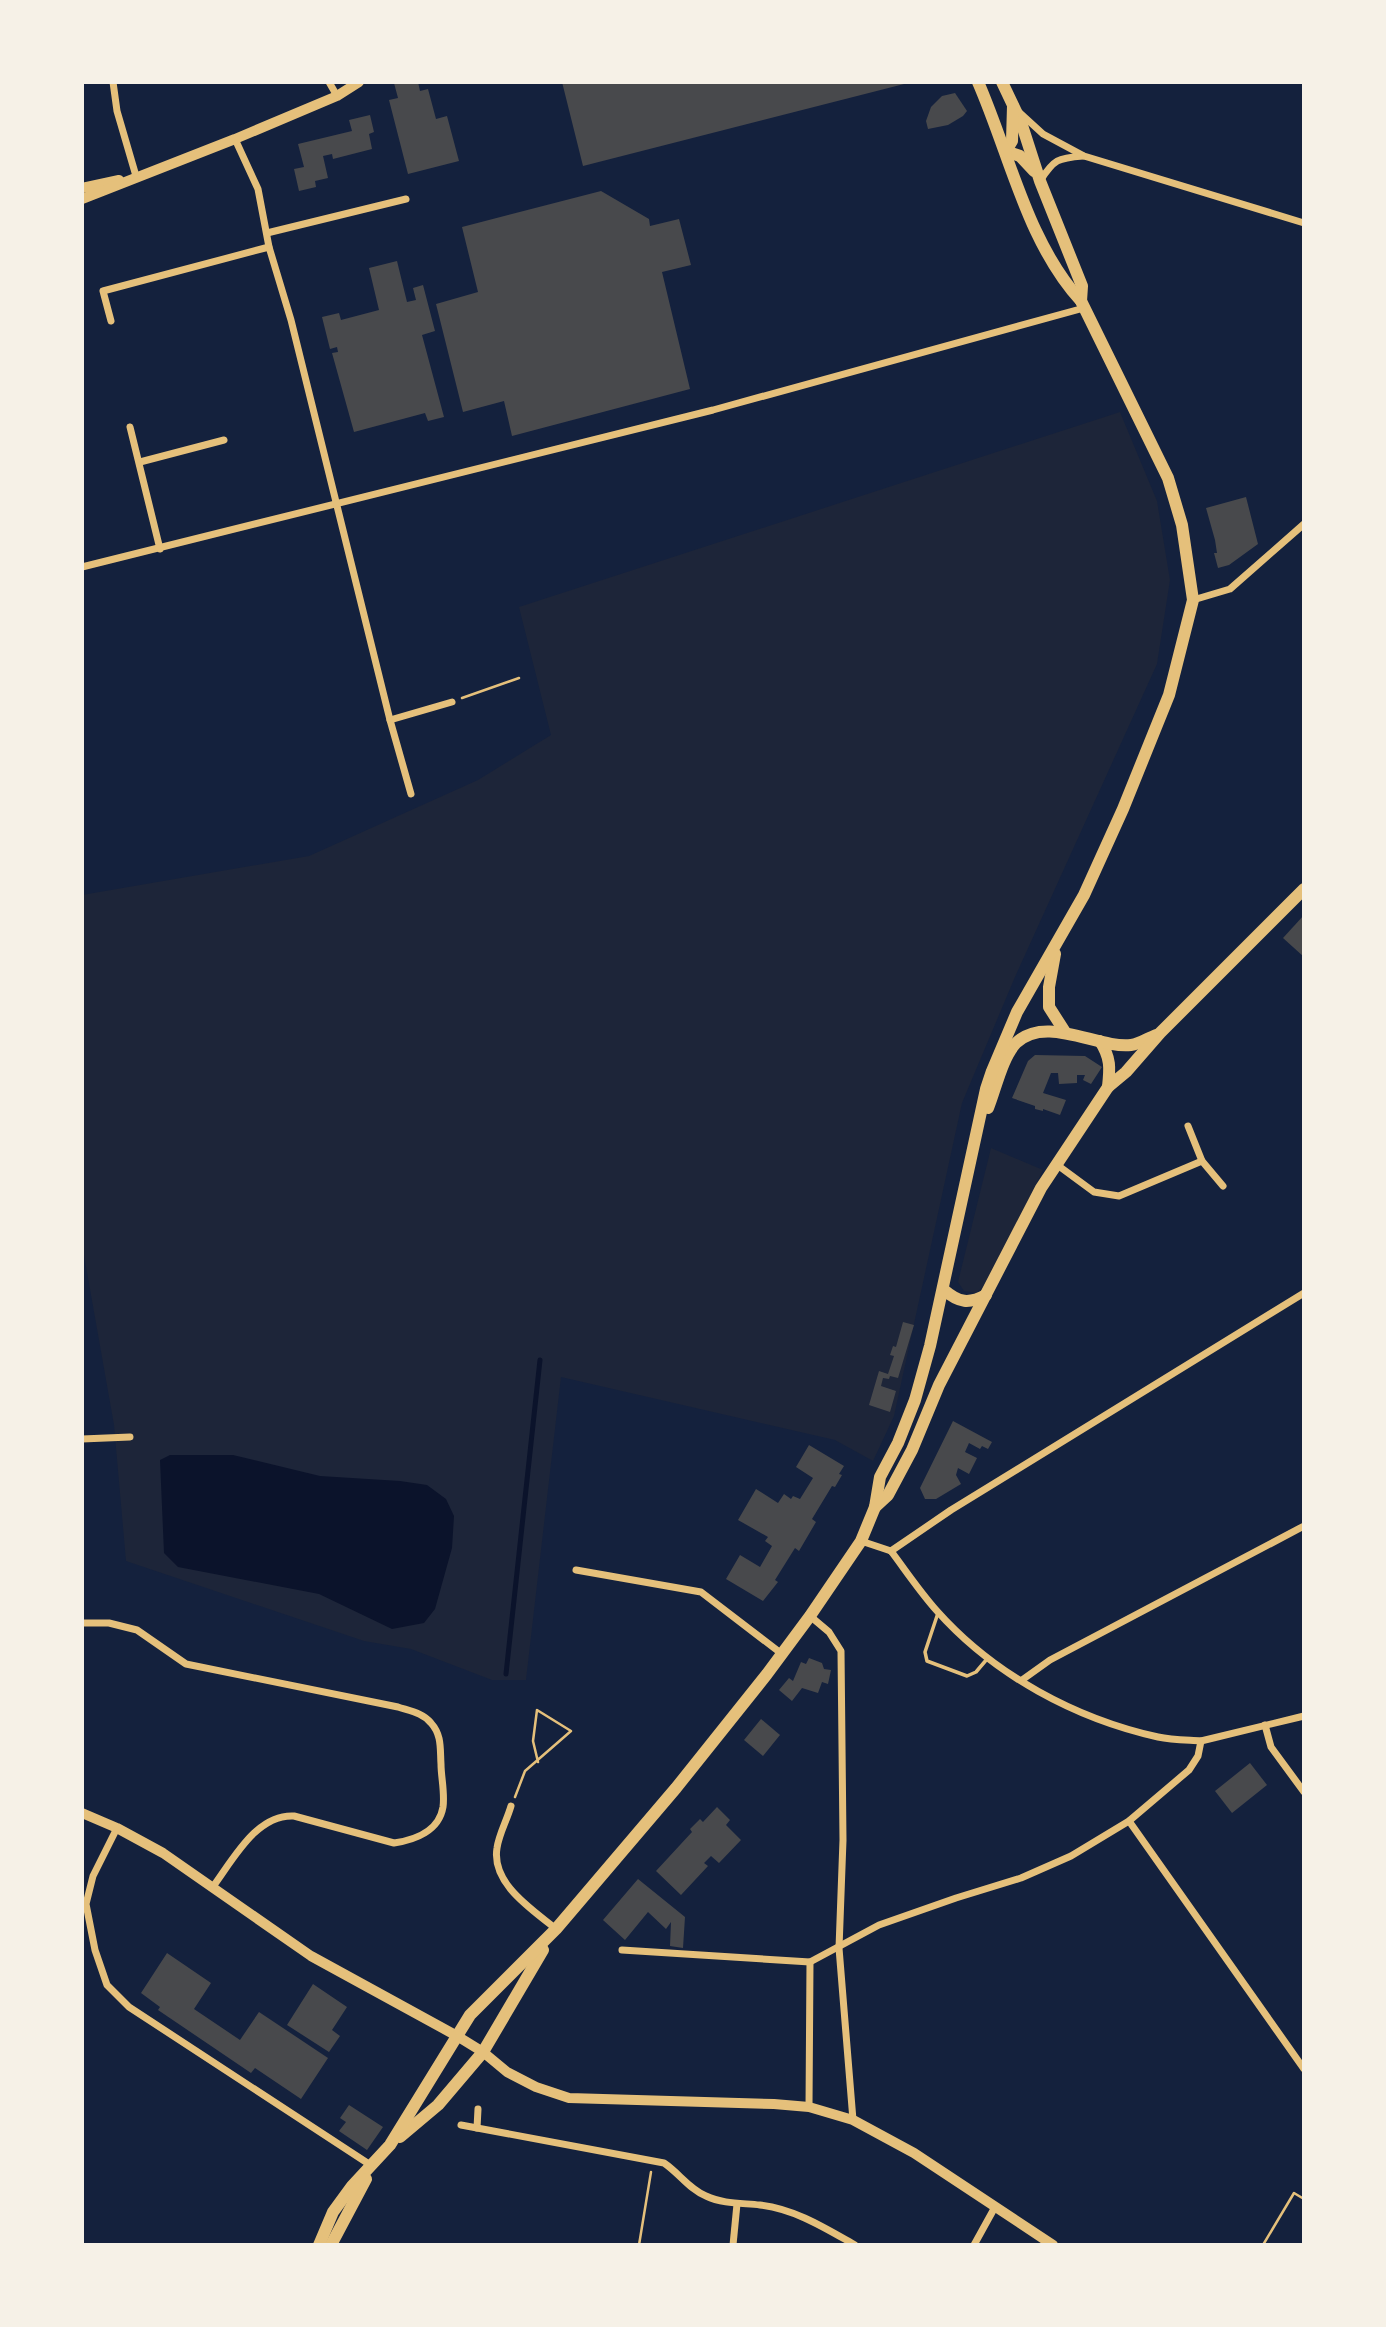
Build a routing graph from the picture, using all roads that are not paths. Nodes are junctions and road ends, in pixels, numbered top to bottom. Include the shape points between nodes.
1 (113, 82) edge
2 (329, 82) edge
3 (359, 82) edge
4 (978, 82) edge
5 (1002, 82) edge
6 (337, 96) junction
7 (1013, 106) junction
8 (235, 139) junction
9 (1006, 151) junction
10 (1084, 156) junction
11 (136, 176) junction
12 (1040, 181) junction
13 (82, 188) edge
14 (82, 199) edge
15 (406, 199) dead end
16 (1304, 223) edge
17 (267, 233) junction
18 (269, 247) junction
19 (1083, 305) junction
20 (111, 321) dead end
21 (130, 427) dead end
22 (224, 440) dead end
23 (140, 462) junction
24 (335, 503) junction
25 (1304, 523) edge
26 (160, 549) junction
27 (82, 566) edge
28 (1193, 600) junction
29 (452, 702) road end
30 (390, 720) junction
31 (411, 794) dead end
32 (1304, 889) edge
33 (1056, 946) junction
34 (1065, 1032) junction
35 (1160, 1033) junction
36 (1100, 1041) junction
37 (1108, 1087) junction
38 (1188, 1126) dead end
39 (974, 1144) junction
40 (1202, 1161) junction
41 (1055, 1164) junction
42 (1223, 1186) dead end
43 (944, 1290) junction
44 (1304, 1293) edge
45 (986, 1295) junction
46 (930, 1346) junction
47 (956, 1355) junction
48 (130, 1437) dead end
49 (82, 1439) edge
50 (874, 1507) junction
51 (1304, 1526) edge
52 (861, 1541) junction
53 (891, 1551) junction
54 (576, 1570) dead end
55 (938, 1613) junction
56 (810, 1616) junction
57 (82, 1623) edge
58 (782, 1654) junction
59 (988, 1657) junction
60 (1022, 1680) junction
61 (1304, 1716) edge
62 (1265, 1725) junction
63 (1201, 1741) junction
64 (1304, 1792) edge
65 (511, 1807) road end
66 (82, 1813) edge
67 (1129, 1821) junction
68 (117, 1828) junction
69 (212, 1888) junction
70 (556, 1929) junction
71 (839, 1948) junction
72 (622, 1950) dead end
73 (810, 1962) junction
74 (457, 2036) junction
75 (483, 2052) junction
76 (1304, 2068) edge
77 (809, 2107) junction
78 (478, 2109) dead end
79 (853, 2120) junction
80 (461, 2124) dead end
81 (477, 2128) junction
82 (390, 2145) junction
83 (372, 2166) junction
84 (737, 2204) junction
85 (995, 2207) junction
86 (319, 2245) edge
87 (331, 2245) edge
88 (733, 2245) edge
89 (855, 2245) edge
90 (974, 2245) edge
91 (1053, 2245) edge

1 - 11 street
2 - 6 street
3 - 6 main road
4 - 9 main road
5 - 7 main road
6 - 8 main road
7 - 9 main road via 1013,141
7 - 10 street via 1043,134
7 - 12 main road
8 - 11 main road
8 - 17 street via 258,189
9 - 12 main road via 1030,164
9 - 19 main road via 1039,235
10 - 12 street via 1052,163
10 - 16 street
11 - 13 main road
11 - 14 main road
12 - 19 main road via 1082,286
15 - 17 street
17 - 18 street
18 - 20 street via 103,291
18 - 24 street
19 - 24 street via 713,410
19 - 28 main road via 1168,478 1182,525
21 - 23 street
22 - 23 street
23 - 26 street
24 - 26 street
24 - 30 street
25 - 28 street via 1230,589
26 - 27 street
28 - 33 main road via 1169,695 1084,895
29 - 30 street
30 - 31 street
32 - 35 main road
33 - 34 main road via 1049,1007
33 - 39 main road via 1003,1041
34 - 36 main road
34 - 39 main road via 1036,1034 1016,1044
35 - 36 main road via 1134,1045
35 - 37 main road
36 - 37 main road via 1111,1065
37 - 41 main road
38 - 40 street
39 - 43 main road
40 - 41 street via 1119,1196 1094,1192
40 - 42 street
41 - 45 main road
43 - 45 main road via 955,1300 968,1303
43 - 46 main road
44 - 53 street via 940,1516
45 - 47 main road
46 - 47 main road via 937,1353
46 - 50 main road via 915,1400 880,1477
47 - 50 main road via 888,1495
48 - 49 street
50 - 52 main road
51 - 60 street via 1050,1660
52 - 53 street
52 - 56 main road
53 - 55 street
54 - 58 street via 701,1592
55 - 59 street
55 - 59 lane via 925,1652 928,1661 967,1676
56 - 58 main road
56 - 71 street via 830,1632 841,1651
57 - 69 street via 137,1630 186,1664 398,1707 433,1724 441,1743 443,1807 428,1831 411,1841 394,1843 282,1815 259,1827
58 - 70 main road
59 - 60 street
60 - 63 street via 1071,1709 1111,1724 1160,1738
61 - 62 street
62 - 63 street
62 - 64 street via 1271,1747
63 - 67 street via 1189,1770
65 - 70 street via 496,1850 499,1871 512,1892
66 - 68 street
67 - 71 street via 1071,1856 1021,1878 906,1914
67 - 76 street
68 - 69 street
68 - 83 street via 93,1876 86,1904 107,1985 129,2007
69 - 74 street via 325,1965
70 - 74 main road via 470,2015
70 - 75 main road
71 - 73 street
71 - 79 street
72 - 73 street
73 - 77 street
74 - 75 street
74 - 82 main road
75 - 77 street via 507,2072 569,2098
75 - 82 main road via 438,2105
77 - 79 street
78 - 81 street
79 - 85 street via 914,2153
80 - 81 street
81 - 84 street via 664,2163 690,2188
82 - 83 main road
83 - 86 main road via 333,2212
83 - 87 main road
84 - 88 street
84 - 89 street via 795,2214
85 - 90 street
85 - 91 street

